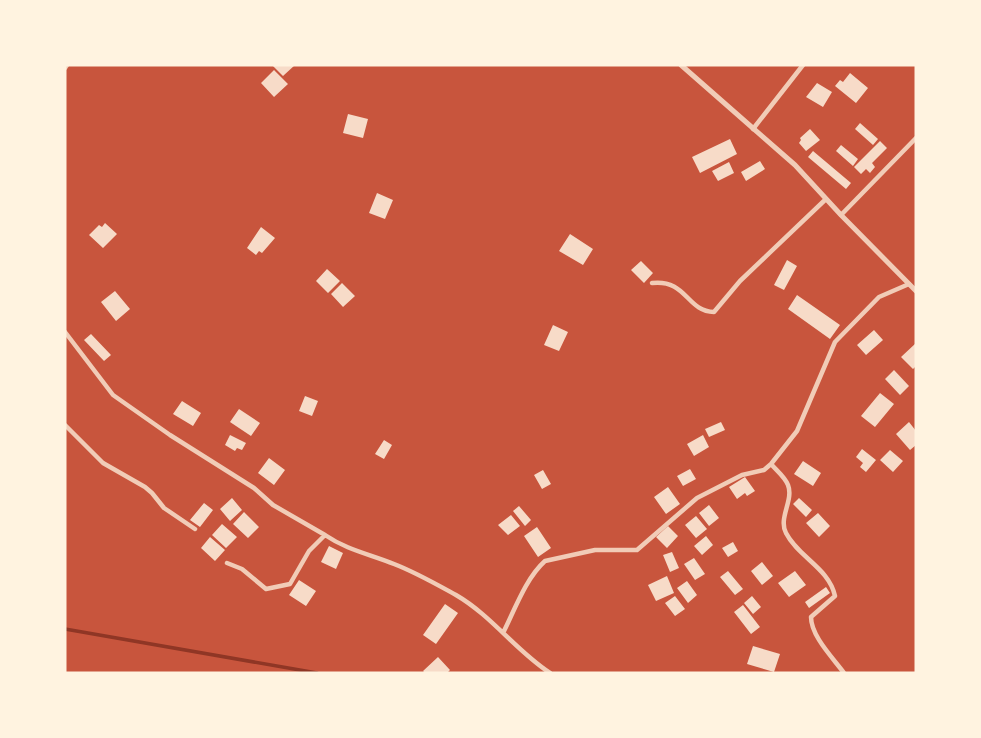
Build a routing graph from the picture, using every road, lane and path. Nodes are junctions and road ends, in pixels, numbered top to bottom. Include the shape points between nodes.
1 (681, 65) edge
2 (803, 65) edge
3 (753, 129) junction
4 (916, 138) edge
5 (827, 199) junction
6 (841, 215) junction
7 (652, 283) dead end
8 (909, 284) junction
9 (916, 291) edge
10 (65, 332) edge
11 (65, 425) edge
12 (771, 464) junction
13 (195, 529) dead end
14 (325, 535) junction
15 (227, 564) dead end
16 (504, 631) junction
17 (550, 673) edge
18 (844, 673) edge

1 - 3 street
2 - 3 street
3 - 5 street
4 - 6 street
5 - 6 street
5 - 7 street via 740,281 714,313 698,307 666,281
6 - 8 street
8 - 9 street
8 - 12 street via 879,297 835,342 797,431
10 - 14 street via 113,395 273,505
11 - 13 street via 103,463 152,493 164,508
12 - 16 street via 697,498 637,550 595,550 545,561
12 - 18 street via 790,489 783,529 833,587 835,596 810,621
14 - 15 street via 309,551 290,584 266,589 242,569
14 - 16 street via 458,597
16 - 17 street

